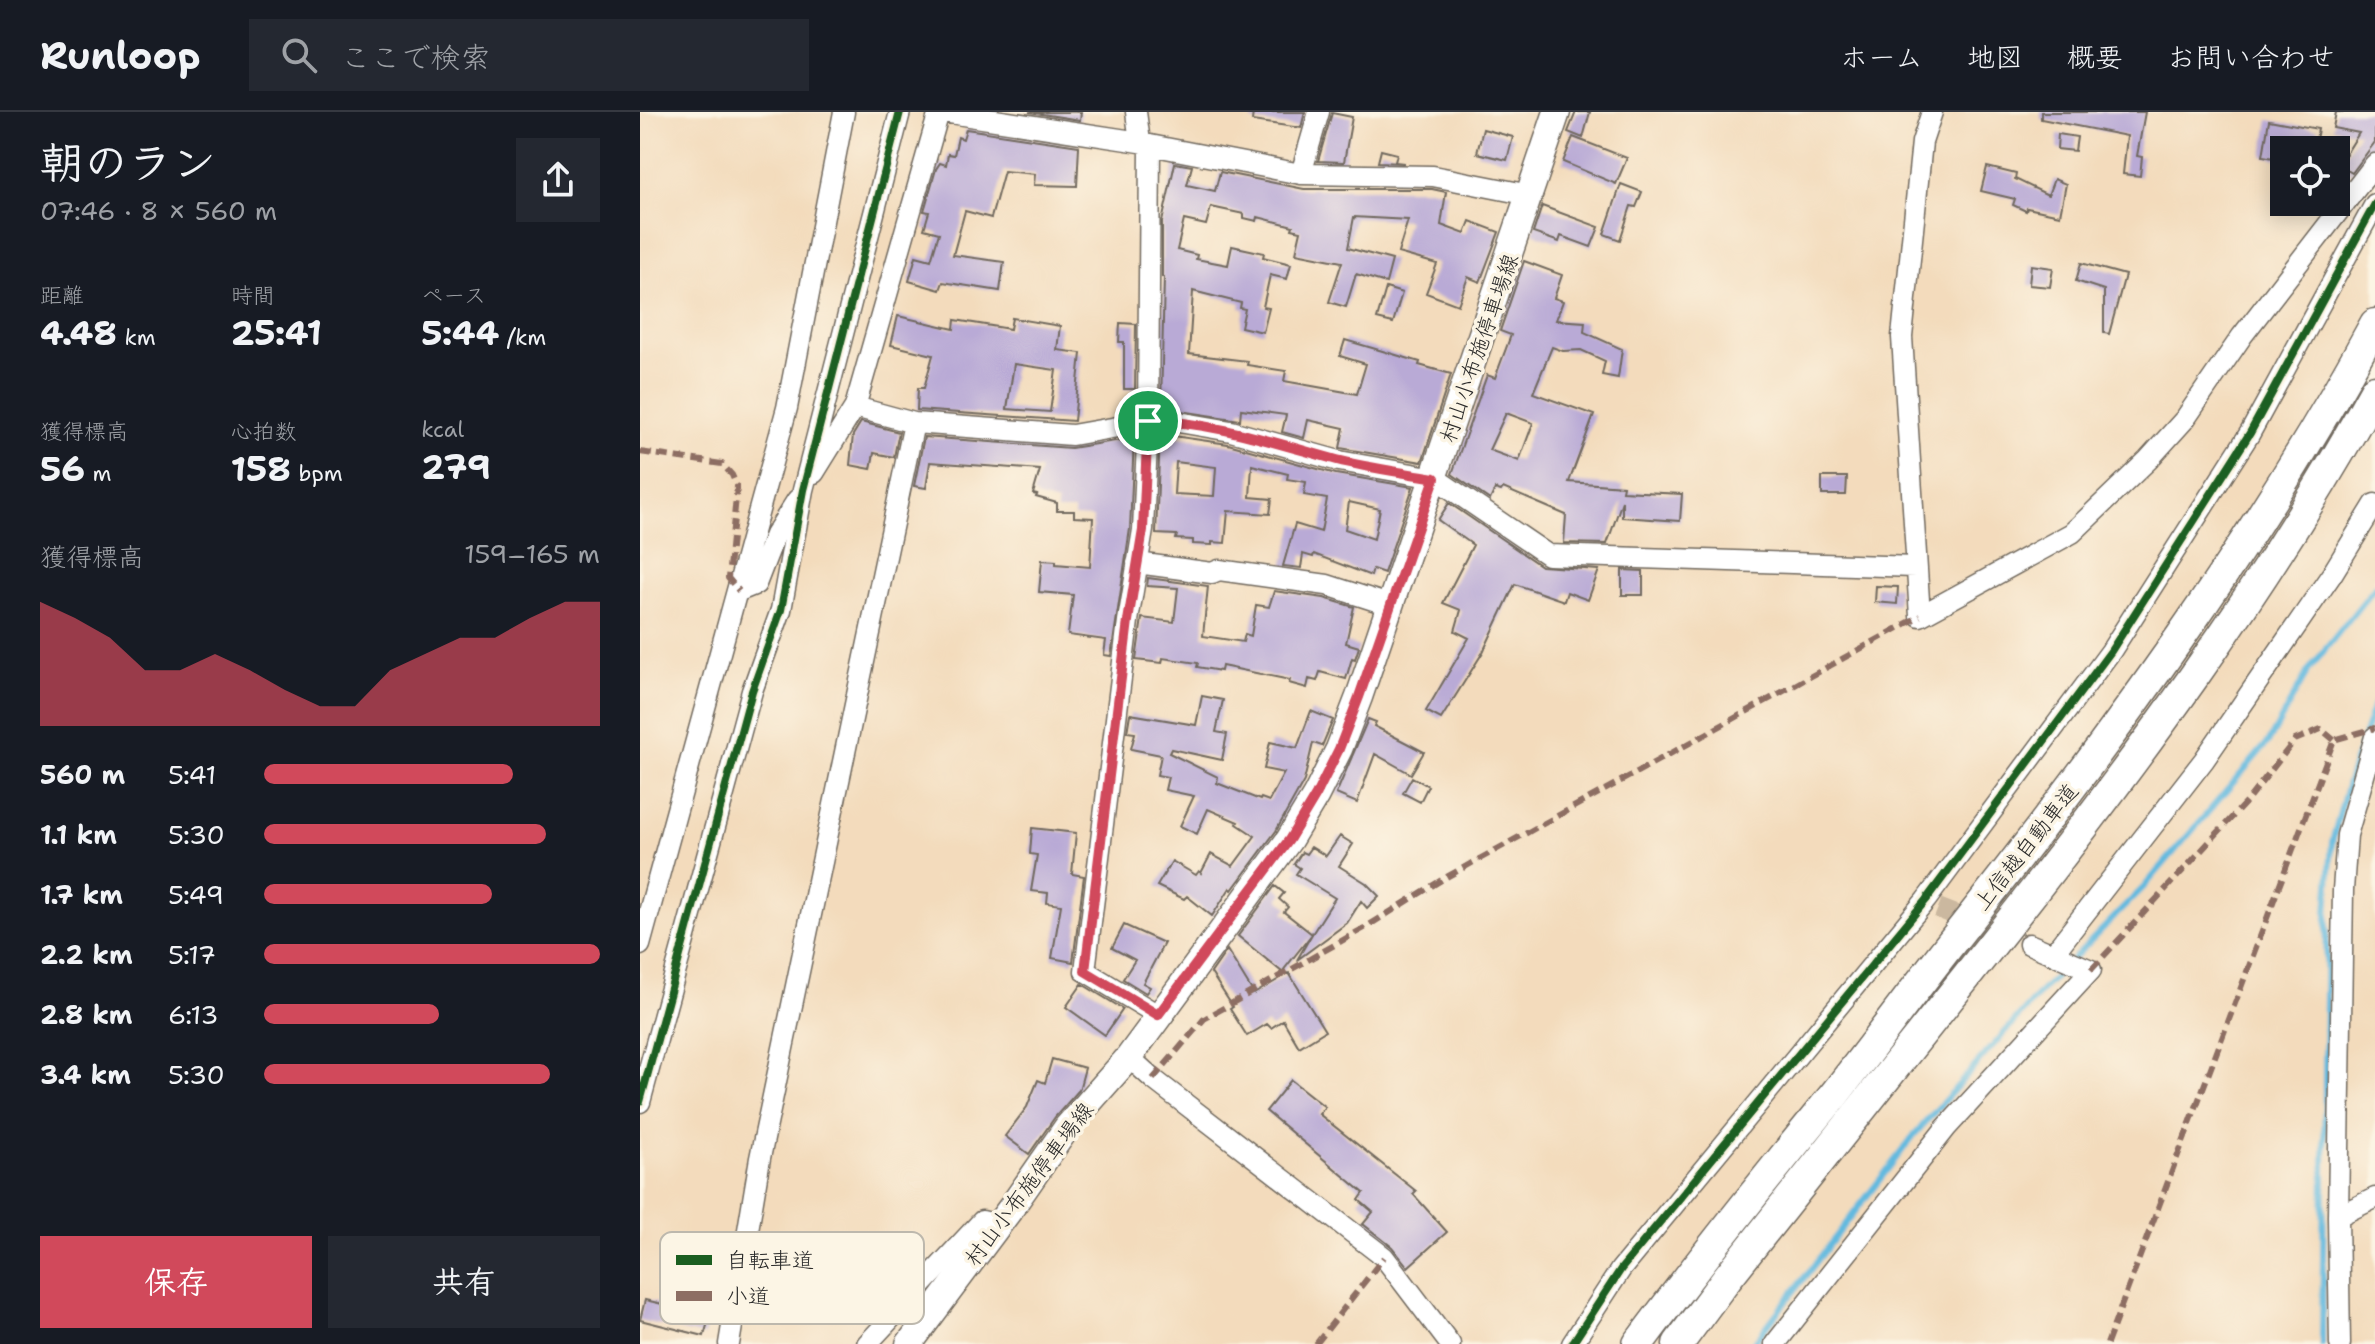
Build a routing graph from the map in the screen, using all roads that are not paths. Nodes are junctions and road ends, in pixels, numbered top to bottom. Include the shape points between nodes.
1 (844, 112) edge
2 (900, 112) edge
3 (941, 112) edge
4 (1136, 112) edge
5 (1319, 112) edge
6 (1557, 112) edge
7 (1932, 112) edge
8 (1145, 143) junction
9 (2375, 164) edge
10 (1301, 174) junction
11 (1530, 195) junction
12 (2375, 204) edge
13 (2375, 324) edge
14 (2375, 390) edge
15 (855, 407) junction
16 (914, 423) junction
17 (1148, 423) junction
18 (1435, 478) junction
19 (803, 490) junction
20 (2375, 504) edge
21 (1137, 563) junction
22 (1915, 567) junction
23 (739, 591) junction
24 (1389, 605) junction
25 (2375, 737) edge
26 (2029, 944) tunnel mouth
27 (640, 945) edge
28 (2053, 954) junction
29 (1158, 1015) junction
30 (1129, 1057) junction
31 (640, 1102) edge
32 (2375, 1198) edge
33 (2338, 1216) junction
34 (998, 1225) junction
35 (748, 1232) edge
36 (924, 1283) edge
37 (732, 1324) edge
38 (886, 1324) edge
39 (924, 1324) edge
40 (924, 1324) edge
41 (729, 1344) edge
42 (867, 1344) edge
43 (909, 1344) edge
44 (1450, 1344) edge
45 (1572, 1344) edge
46 (1638, 1344) edge
47 (1678, 1344) edge
48 (1775, 1344) edge
49 (2340, 1344) edge

1 - 23 street via 787,408
2 - 19 street
3 - 8 street
3 - 15 street
4 - 8 street
5 - 10 street
6 - 11 main road, 村山小布施停車場線
7 - 22 street via 1922,142 1902,337
8 - 10 street
8 - 17 street
9 - 22 street via 2185,419 2072,533 1920,616
10 - 11 street via 1433,176
11 - 18 main road, 村山小布施停車場線
12 - 45 street via 2250,433 2111,651 1932,904 1621,1269
13 - 46 highway, 上信越自動車道 via 2293,469 2121,724
14 - 47 highway, 上信越自動車道 via 2271,562 2147,743
15 - 16 street
15 - 19 street
16 - 17 street via 1072,435
16 - 35 street
17 - 18 street via 1173,421 1231,431 1339,461
17 - 21 street
18 - 22 street via 1548,555
18 - 24 main road, 村山小布施停車場線
19 - 23 street via 775,535 756,584
19 - 31 street via 781,610 752,691
20 - 28 street via 2204,760
21 - 24 street via 1327,585
21 - 29 street via 1085,971
23 - 27 street
24 - 29 main road, 村山小布施停車場線 via 1359,697 1316,795 1289,840
25 - 33 street via 2347,835
26 - 28 street
28 - 48 street via 2091,970 1946,1128
29 - 30 main road, 村山小布施停車場線
30 - 34 main road, 村山小布施停車場線 via 1068,1126
30 - 44 street via 1384,1257
32 - 33 street
33 - 49 street
34 - 36 street via 982,1221
34 - 40 main road, 村山小布施停車場線
37 - 41 street
38 - 42 street
39 - 43 main road, 村山小布施停車場線

